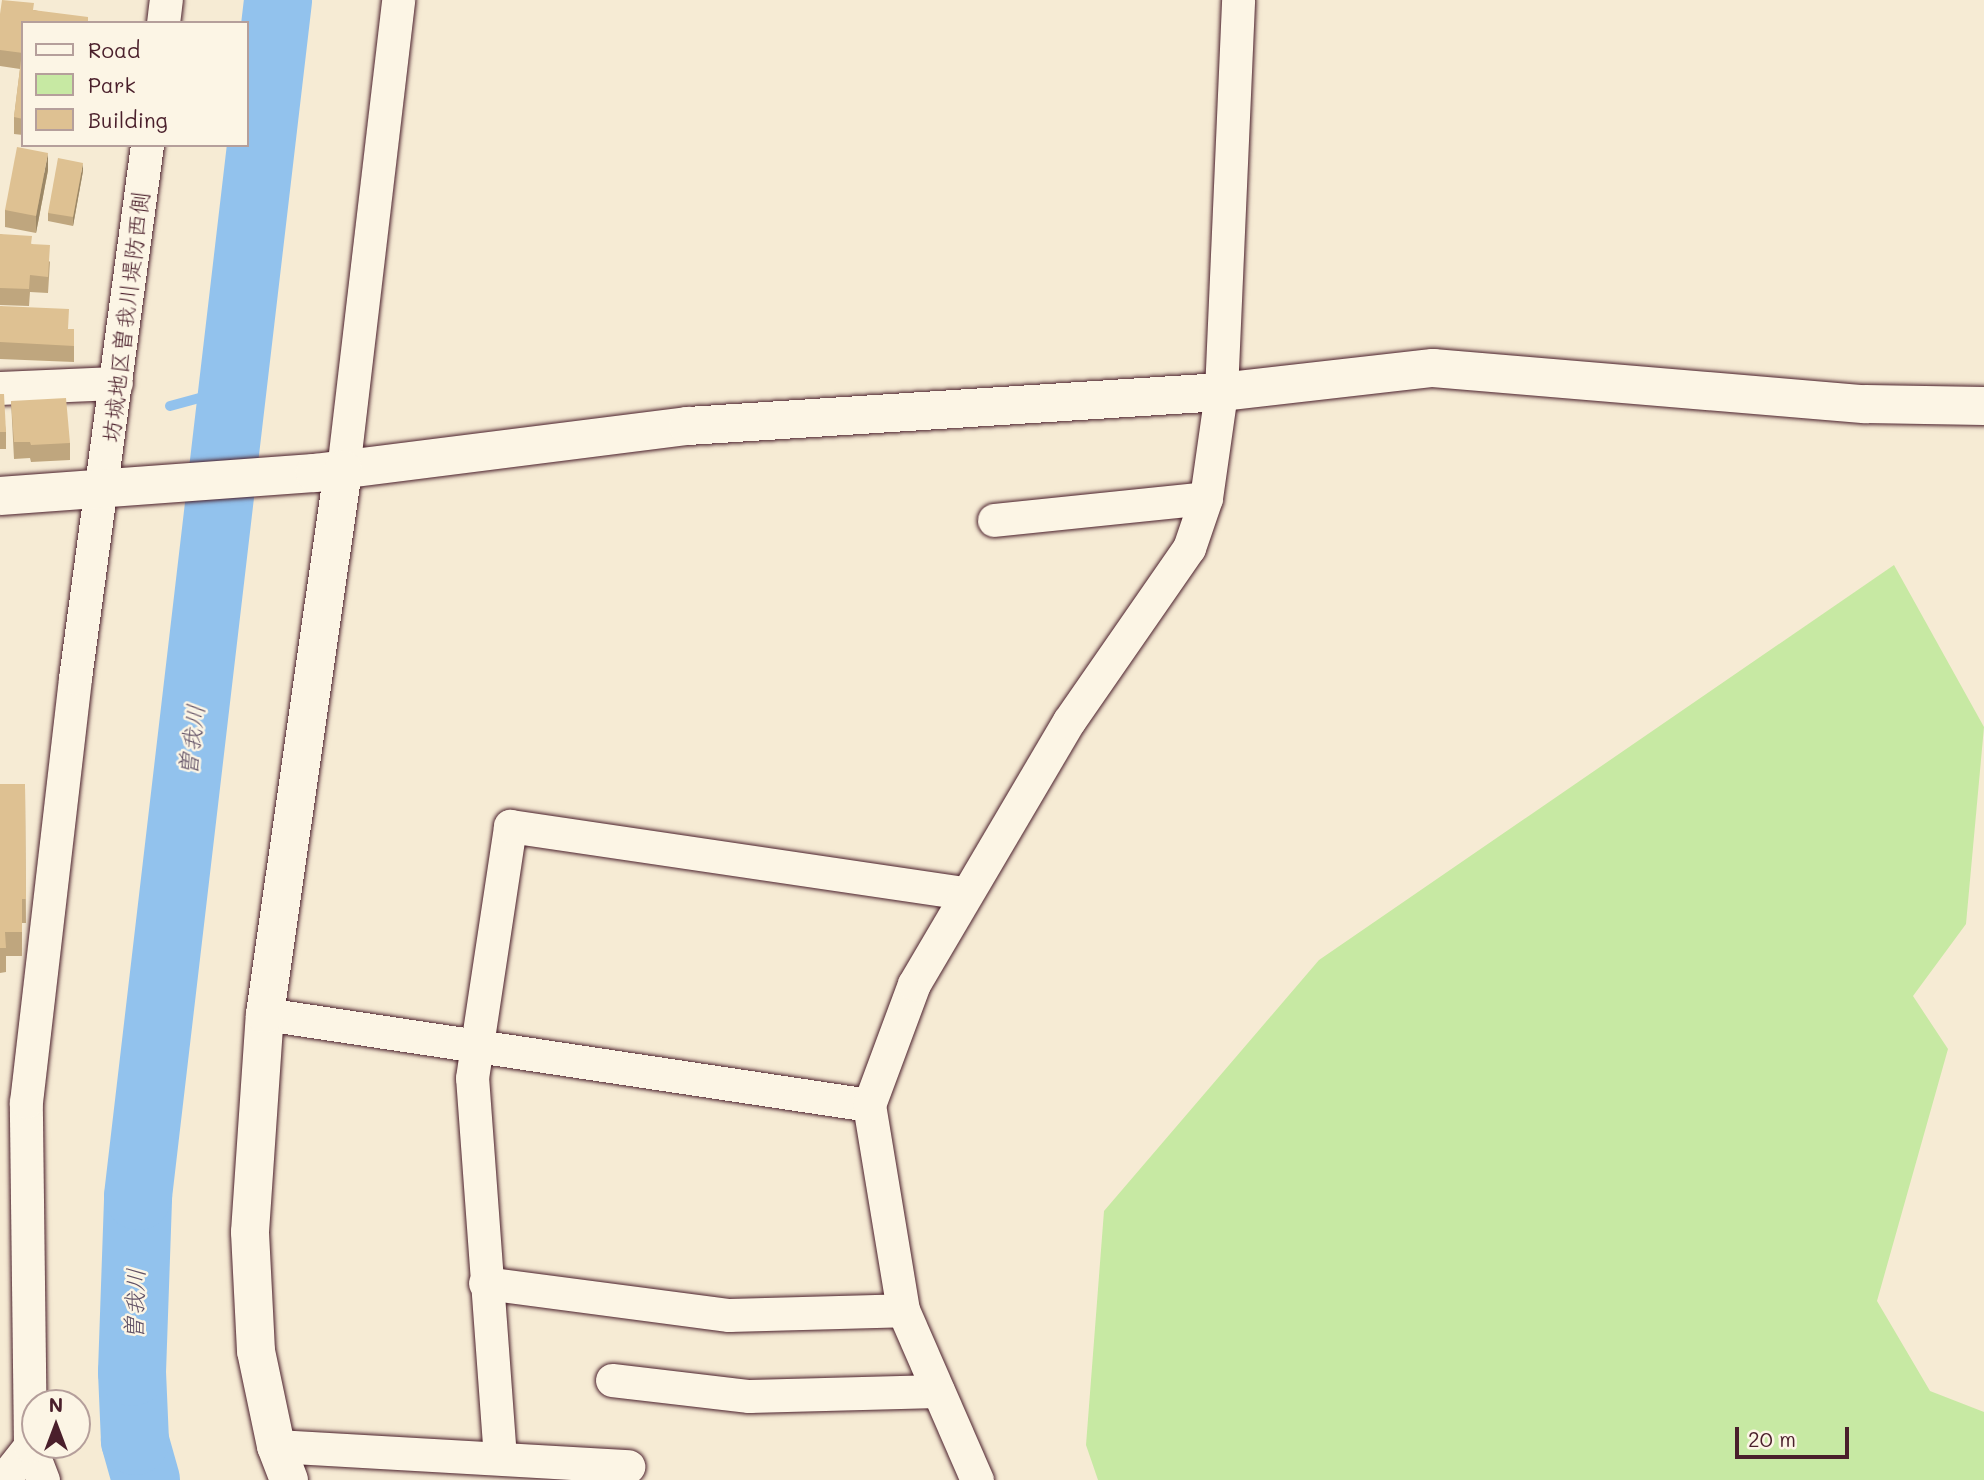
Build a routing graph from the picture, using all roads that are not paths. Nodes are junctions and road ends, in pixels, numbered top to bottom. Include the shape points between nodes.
1 (166, 0) edge
2 (398, 0) edge
3 (1238, 0) edge
4 (163, 21) edge
5 (147, 147) edge
6 (116, 383) junction
7 (0, 388) edge
8 (1221, 392) junction
9 (1984, 406) edge
10 (329, 472) junction
11 (112, 488) junction
12 (0, 496) edge
13 (1206, 498) junction
14 (994, 520) dead end
15 (966, 893) junction
16 (265, 1014) junction
17 (476, 1047) junction
18 (13, 1102) edge
19 (869, 1105) junction
20 (485, 1283) junction
21 (903, 1310) junction
22 (612, 1380) dead end
23 (27, 1389) edge
24 (938, 1391) junction
25 (21, 1457) edge
26 (500, 1458) junction
27 (35, 1459) edge
28 (283, 1463) edge
29 (628, 1466) dead end
30 (3, 1480) edge
31 (43, 1480) edge
32 (977, 1480) edge

1 - 4 street
2 - 10 street
3 - 8 street
5 - 6 street, 坊城地区曽我川堤防西側
6 - 7 street
6 - 11 street, 坊城地区曽我川堤防西側
8 - 9 street via 1433,369 1866,404
8 - 10 street via 688,426
8 - 13 street
10 - 11 street
10 - 16 street
11 - 12 street
11 - 18 street, 坊城地区曽我川堤防西側 via 75,678
13 - 14 street
13 - 15 street via 1189,548 1069,721
15 - 17 street via 510,826
15 - 19 street via 914,984
16 - 17 street
16 - 28 street via 250,1232 256,1351
17 - 19 street
17 - 20 street via 471,1078
18 - 23 street, 坊城地区曽我川堤防西側
19 - 21 street
20 - 21 street via 729,1315
20 - 26 street
21 - 24 street
22 - 24 street via 749,1396
24 - 32 street
25 - 30 street
26 - 28 street
26 - 29 street
27 - 31 street

